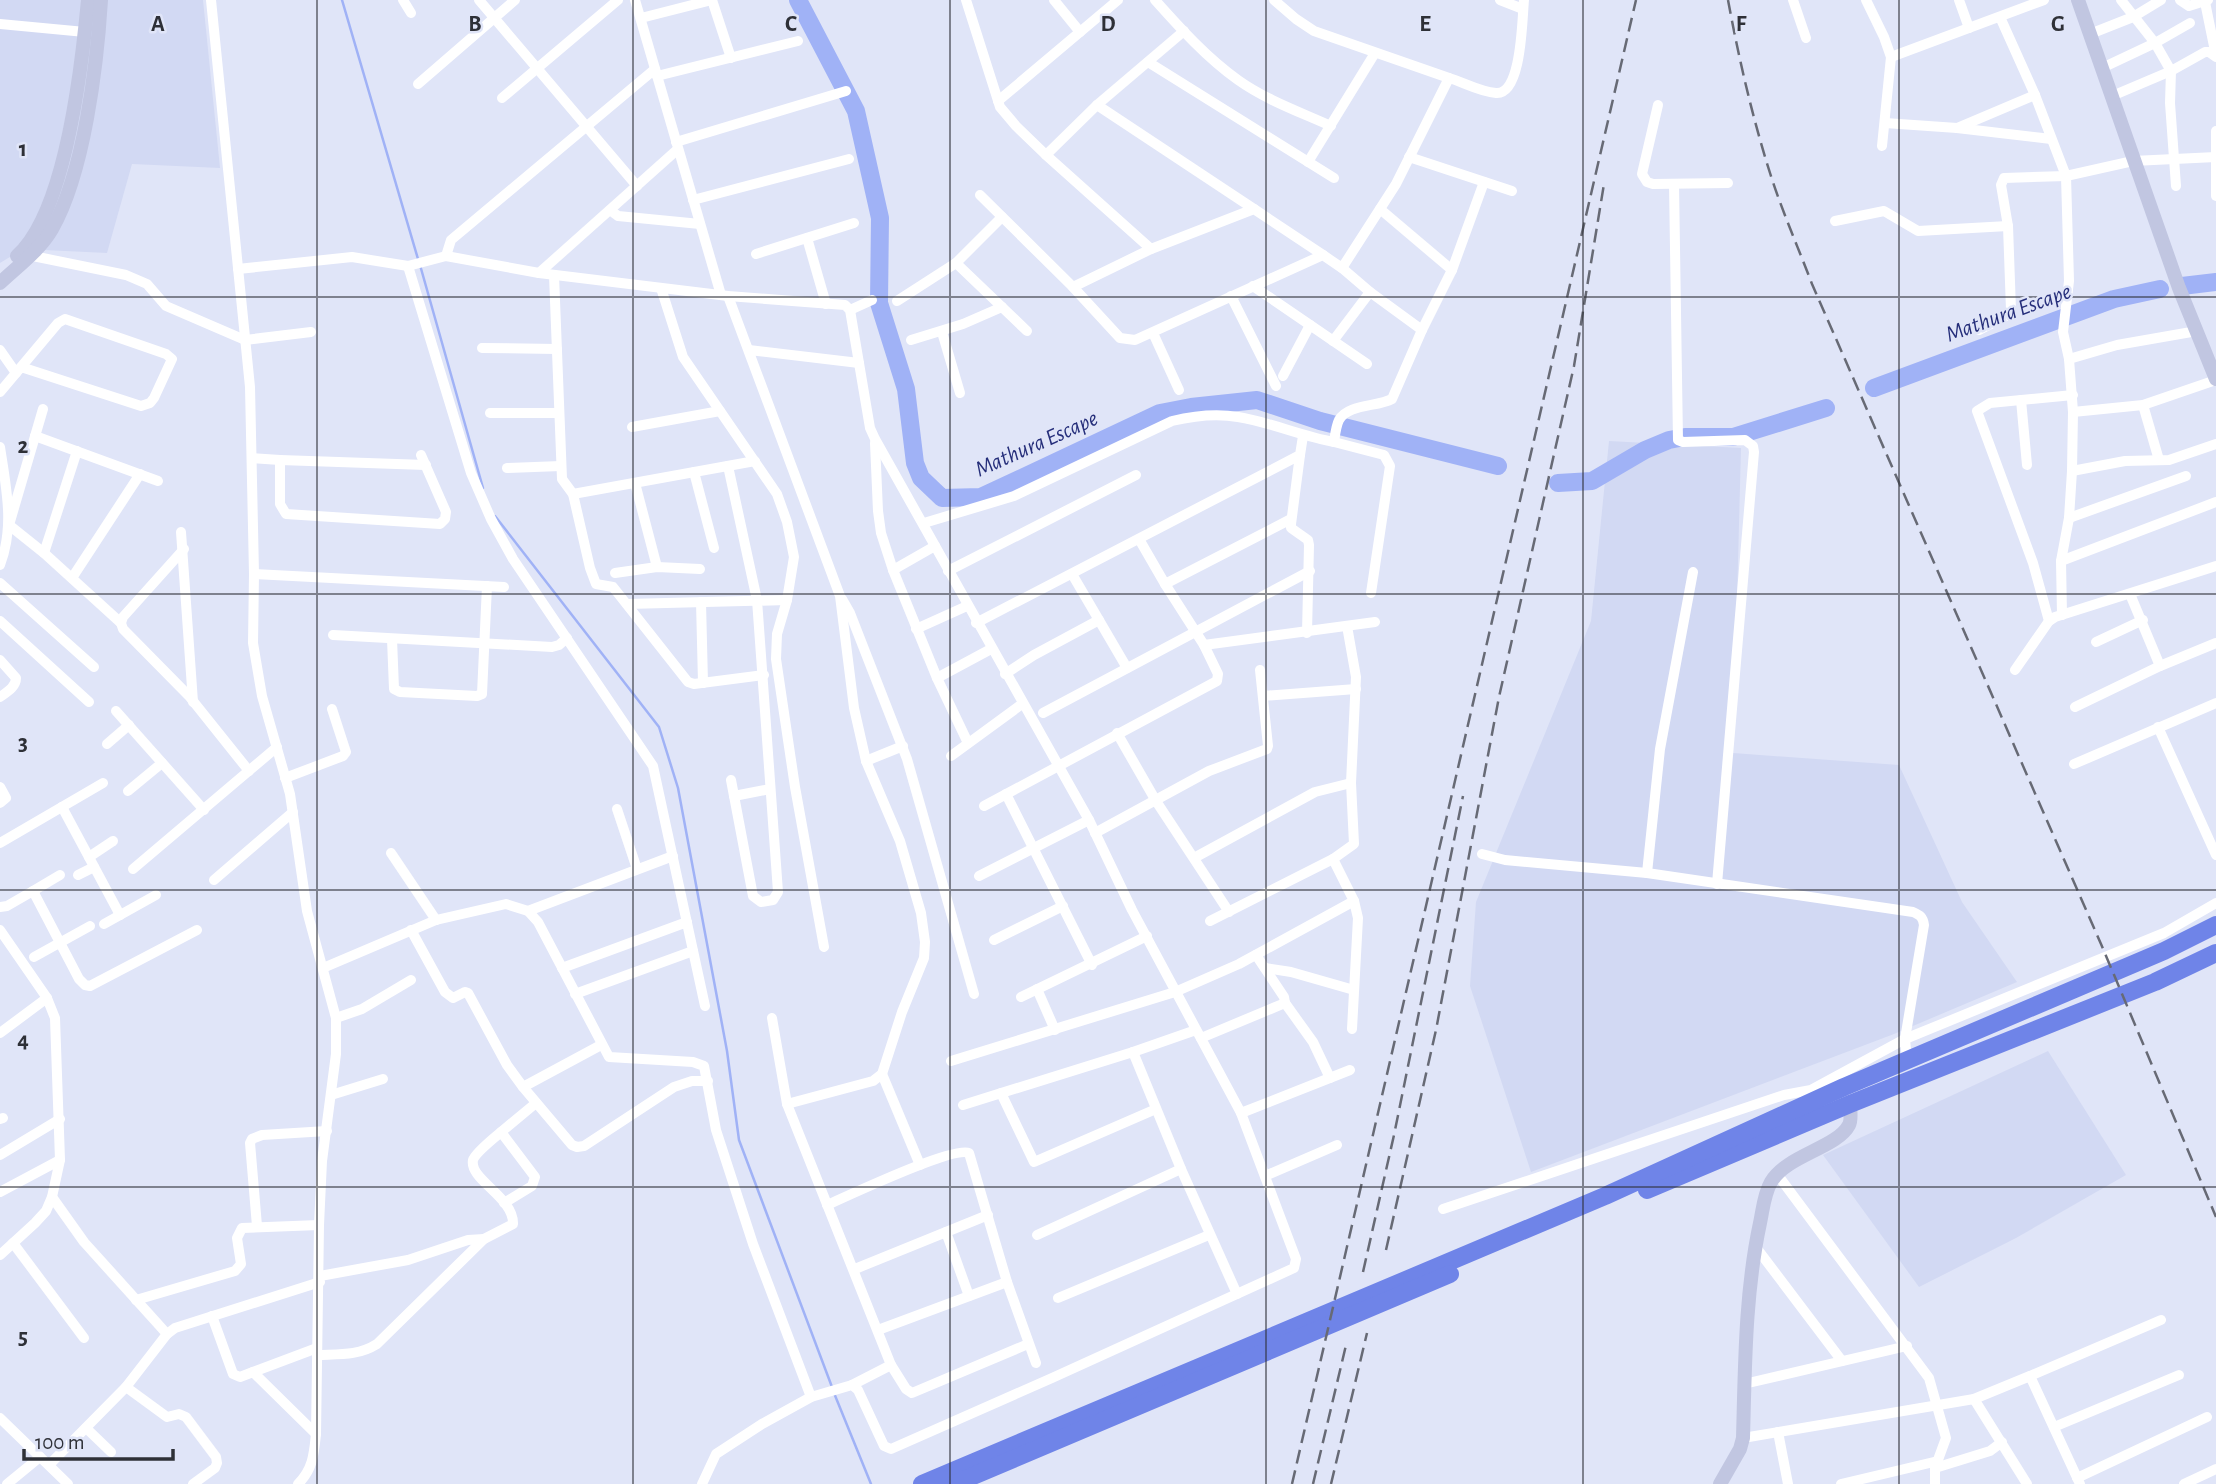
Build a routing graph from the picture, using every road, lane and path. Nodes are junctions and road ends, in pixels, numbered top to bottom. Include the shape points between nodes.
1 (88, 0) edge
2 (101, 0) edge
3 (211, 0) edge
4 (403, 0) edge
5 (479, 0) edge
6 (515, 0) edge
7 (618, 0) edge
8 (635, 0) edge
9 (712, 0) edge
10 (965, 0) edge
11 (1054, 0) edge
12 (1118, 0) edge
13 (1155, 0) edge
14 (1274, 0) edge
15 (1500, 0) edge
16 (1793, 0) edge
17 (1866, 0) edge
18 (1959, 0) edge
19 (2044, 0) edge
20 (2121, 0) edge
21 (2161, 0) edge
22 (2180, 0) edge
23 (2081, 1) edge
24 (2206, 1) edge
25 (1523, 5) edge
26 (411, 13) dead end
27 (2000, 17) junction
28 (2133, 17) junction
29 (494, 18) junction
30 (641, 18) junction
31 (2190, 23) dead end
32 (0, 24) edge
33 (1969, 28) junction
34 (1184, 31) junction
35 (85, 32) junction
36 (1080, 32) junction
37 (2090, 34) junction
38 (1806, 38) dead end
39 (799, 41) dead end
40 (2155, 43) junction
41 (1375, 53) junction
42 (2216, 56) edge
43 (1891, 57) junction
44 (731, 58) junction
45 (1148, 62) junction
46 (536, 67) junction
47 (2102, 68) junction
48 (2171, 71) junction
49 (656, 72) junction
50 (1448, 78) junction
51 (418, 84) dead end
52 (846, 91) dead end
53 (2035, 95) junction
54 (2112, 96) junction
55 (502, 98) dead end
56 (998, 101) junction
57 (1097, 105) junction
58 (1658, 105) dead end
59 (1885, 123) junction
60 (586, 126) junction
61 (1331, 126) junction
62 (1957, 128) junction
63 (2216, 131) edge
64 (2051, 139) junction
65 (677, 145) junction
66 (1882, 146) dead end
67 (72, 155) junction
68 (1046, 155) junction
69 (1409, 157) junction
70 (2216, 157) edge
71 (849, 159) dead end
72 (2176, 159) junction
73 (2133, 161) junction
74 (1308, 162) junction
75 (2066, 176) junction
76 (1334, 178) dead end
77 (1484, 182) junction
78 (1728, 183) dead end
79 (1674, 184) junction
80 (637, 186) junction
81 (2176, 186) dead end
82 (1512, 191) dead end
83 (980, 195) dead end
84 (2216, 196) edge
85 (693, 200) junction
86 (1254, 209) junction
87 (1380, 209) junction
88 (610, 210) junction
89 (1002, 217) junction
90 (1835, 221) dead end
91 (854, 223) dead end
92 (700, 224) junction
93 (2007, 226) junction
94 (807, 238) junction
95 (1151, 250) junction
96 (25, 254) junction
97 (757, 254) dead end
98 (1324, 255) junction
99 (441, 257) junction
100 (956, 263) junction
101 (411, 266) junction
102 (1342, 268) junction
103 (238, 269) junction
104 (1452, 270) junction
105 (0, 271) edge
106 (539, 273) junction
107 (554, 275) junction
108 (0, 283) edge
109 (1252, 286) junction
110 (1073, 287) junction
111 (662, 288) junction
112 (1370, 292) junction
113 (724, 296) junction
114 (1231, 296) junction
115 (872, 300) dead end
116 (897, 301) dead end
117 (825, 304) junction
118 (1002, 307) junction
119 (849, 310) junction
120 (1310, 325) junction
121 (1422, 330) junction
122 (1979, 330) dead end
123 (1027, 331) dead end
124 (2197, 331) junction
125 (311, 332) dead end
126 (942, 332) junction
127 (1153, 333) junction
128 (245, 340) junction
129 (911, 341) dead end
130 (1333, 341) junction
131 (482, 348) dead end
132 (557, 349) junction
133 (0, 350) edge
134 (749, 350) junction
135 (2069, 359) junction
136 (859, 363) junction
137 (1367, 364) dead end
138 (19, 370) junction
139 (1283, 376) dead end
140 (2216, 379) edge
141 (1276, 386) dead end
142 (1179, 390) dead end
143 (0, 392) edge
144 (960, 393) dead end
145 (2073, 395) junction
146 (2021, 400) junction
147 (2143, 405) junction
148 (43, 409) dead end
149 (720, 411) junction
150 (2073, 412) junction
151 (490, 413) dead end
152 (559, 413) junction
153 (632, 427) dead end
154 (35, 436) junction
155 (1303, 436) junction
156 (875, 439) junction
157 (1335, 439) junction
158 (2216, 443) edge
159 (0, 447) edge
160 (77, 451) junction
161 (421, 455) dead end
162 (1300, 455) junction
163 (252, 458) junction
164 (280, 460) junction
165 (2159, 460) junction
166 (755, 461) junction
167 (2027, 464) dead end
168 (426, 465) junction
169 (561, 466) junction
170 (728, 466) junction
171 (507, 468) dead end
172 (2072, 471) junction
173 (694, 472) junction
174 (140, 474) junction
175 (1136, 475) dead end
176 (2186, 476) dead end
177 (158, 481) dead end
178 (635, 483) junction
179 (573, 494) junction
180 (2216, 502) edge
181 (2069, 518) junction
182 (1291, 519) junction
183 (924, 523) junction
184 (9, 524) junction
185 (181, 532) dead end
186 (1139, 539) junction
187 (935, 546) junction
188 (714, 548) dead end
189 (184, 549) junction
190 (44, 553) junction
191 (2061, 561) junction
192 (0, 565) edge
193 (657, 567) junction
194 (700, 569) dead end
195 (893, 570) junction
196 (1310, 570) junction
197 (948, 571) junction
198 (2214, 571) edge
199 (1693, 572) dead end
200 (615, 573) dead end
201 (254, 574) junction
202 (1072, 574) junction
203 (72, 578) junction
204 (0, 583) edge
205 (1165, 584) junction
206 (487, 586) junction
207 (504, 587) dead end
208 (1371, 593) dead end
209 (2130, 594) junction
210 (840, 596) junction
211 (757, 600) junction
212 (787, 600) junction
213 (701, 602) junction
214 (627, 604) junction
215 (967, 606) junction
216 (2062, 615) junction
217 (1099, 620) junction
218 (2143, 620) junction
219 (0, 621) edge
220 (2049, 621) junction
221 (976, 622) junction
222 (1375, 622) dead end
223 (121, 623) junction
224 (1347, 626) junction
225 (916, 629) junction
226 (1196, 632) junction
227 (1307, 633) junction
228 (333, 635) dead end
229 (567, 638) junction
230 (392, 639) junction
231 (2096, 642) dead end
232 (2216, 643) edge
233 (484, 644) junction
234 (1204, 645) junction
235 (991, 649) junction
236 (0, 660) edge
237 (2160, 666) junction
238 (94, 667) dead end
239 (1127, 668) junction
240 (1260, 670) dead end
241 (2015, 670) dead end
242 (1005, 674) junction
243 (764, 675) junction
244 (937, 678) junction
245 (703, 683) junction
246 (1356, 689) junction
247 (1263, 696) junction
248 (0, 697) edge
249 (89, 702) dead end
250 (193, 702) junction
251 (2216, 703) edge
252 (1022, 704) junction
253 (2075, 707) dead end
254 (332, 709) dead end
255 (116, 711) dead end
256 (1043, 713) dead end
257 (129, 725) junction
258 (2158, 727) junction
259 (1117, 733) junction
260 (107, 744) dead end
261 (968, 744) junction
262 (903, 746) junction
263 (277, 747) junction
264 (951, 756) dead end
265 (866, 761) junction
266 (162, 763) junction
267 (2074, 764) dead end
268 (1056, 765) junction
269 (249, 771) junction
270 (285, 778) junction
271 (731, 780) dead end
272 (103, 783) dead end
273 (1351, 783) junction
274 (0, 787) edge
275 (770, 789) junction
276 (128, 791) dead end
277 (1006, 793) junction
278 (734, 796) junction
279 (1156, 801) junction
280 (0, 803) edge
281 (984, 806) dead end
282 (62, 807) junction
283 (204, 810) junction
284 (617, 810) dead end
285 (293, 812) junction
286 (1088, 820) junction
287 (1095, 833) junction
288 (113, 841) dead end
289 (0, 843) edge
290 (1034, 850) junction
291 (391, 853) dead end
292 (1482, 854) dead end
293 (2216, 855) edge
294 (673, 856) junction
295 (1194, 858) junction
296 (1333, 859) junction
297 (91, 862) junction
298 (133, 869) dead end
299 (637, 869) junction
300 (1647, 873) junction
301 (60, 875) dead end
302 (78, 875) dead end
303 (979, 876) dead end
304 (214, 880) dead end
305 (1717, 884) junction
306 (33, 891) junction
307 (156, 895) dead end
308 (1354, 901) junction
309 (2216, 903) edge
310 (1063, 906) junction
311 (0, 907) edge
312 (528, 911) junction
313 (1229, 912) junction
314 (120, 915) junction
315 (436, 920) junction
316 (1210, 921) dead end
317 (687, 922) junction
318 (104, 924) dead end
319 (2216, 925) edge
320 (90, 926) dead end
321 (0, 930) edge
322 (197, 930) dead end
323 (411, 930) junction
324 (1147, 936) junction
325 (994, 940) dead end
326 (60, 943) junction
327 (824, 947) dead end
328 (693, 951) junction
329 (2216, 953) edge
330 (1256, 955) junction
331 (34, 957) dead end
332 (1092, 965) junction
333 (323, 968) junction
334 (562, 968) junction
335 (1265, 968) junction
336 (411, 980) dead end
337 (1037, 989) junction
338 (1354, 990) junction
339 (1175, 992) junction
340 (575, 994) junction
341 (974, 995) dead end
342 (1021, 997) dead end
343 (47, 998) junction
344 (1285, 1003) junction
345 (705, 1006) dead end
346 (336, 1018) junction
347 (772, 1018) dead end
348 (1352, 1029) dead end
349 (1055, 1030) junction
350 (0, 1033) edge
351 (1198, 1034) junction
352 (1905, 1039) junction
353 (601, 1045) junction
354 (1133, 1052) junction
355 (1907, 1060) junction
356 (951, 1061) dead end
357 (1350, 1070) dead end
358 (882, 1074) junction
359 (1330, 1078) junction
360 (383, 1079) dead end
361 (708, 1081) junction
362 (523, 1087) junction
363 (1001, 1093) junction
364 (331, 1095) junction
365 (536, 1103) junction
366 (787, 1104) junction
367 (1850, 1104) junction
368 (963, 1105) dead end
369 (1156, 1110) junction
370 (1241, 1113) junction
371 (60, 1119) junction
372 (327, 1131) junction
373 (501, 1132) junction
374 (1337, 1145) dead end
375 (1736, 1145) junction
376 (0, 1155) edge
377 (60, 1160) junction
378 (920, 1166) junction
379 (1181, 1170) junction
380 (1777, 1174) junction
381 (1265, 1177) junction
382 (0, 1192) edge
383 (52, 1197) junction
384 (504, 1203) junction
385 (827, 1205) junction
386 (1443, 1209) dead end
387 (988, 1215) junction
388 (319, 1225) junction
389 (257, 1226) junction
390 (946, 1232) junction
391 (1037, 1235) dead end
392 (1209, 1235) junction
393 (484, 1240) junction
394 (13, 1243) junction
395 (1755, 1246) junction
396 (0, 1255) edge
397 (855, 1269) junction
398 (320, 1279) junction
399 (1007, 1282) junction
400 (1237, 1294) junction
401 (969, 1296) junction
402 (1058, 1298) dead end
403 (136, 1300) junction
404 (212, 1316) junction
405 (2161, 1320) dead end
406 (878, 1330) junction
407 (167, 1334) junction
408 (84, 1338) dead end
409 (1028, 1344) junction
410 (1907, 1346) junction
411 (317, 1351) junction
412 (1842, 1361) junction
413 (1036, 1363) dead end
414 (891, 1365) junction
415 (253, 1372) junction
416 (2179, 1375) dead end
417 (2030, 1376) junction
418 (1744, 1384) junction
419 (847, 1385) junction
420 (126, 1387) junction
421 (811, 1397) junction
422 (1974, 1399) junction
423 (1938, 1407) junction
424 (0, 1418) edge
425 (2207, 1418) dead end
426 (2053, 1427) junction
427 (86, 1428) junction
428 (1778, 1432) junction
429 (316, 1434) junction
430 (1743, 1438) junction
431 (2002, 1442) junction
432 (111, 1452) dead end
433 (45, 1461) junction
434 (1937, 1465) junction
435 (2216, 1469) edge
436 (2079, 1481) edge
437 (7, 1484) edge
438 (68, 1484) edge
439 (193, 1484) edge
440 (298, 1484) edge
441 (702, 1484) edge
442 (922, 1484) edge
443 (954, 1484) edge
444 (1720, 1484) edge
445 (1788, 1484) edge
446 (1841, 1484) edge
447 (1935, 1484) edge
448 (2027, 1484) edge
449 (2185, 1484) edge

1 - 35 street
2 - 67 street via 92,79
3 - 103 street
4 - 26 street
5 - 29 street
6 - 29 street
7 - 46 street
8 - 30 street
9 - 30 street
9 - 44 street
10 - 56 street
11 - 36 street
12 - 36 street
13 - 34 street
14 - 41 street via 1314,31
15 - 25 street
16 - 38 street
17 - 43 street
18 - 33 street
19 - 27 street
20 - 28 street
21 - 28 street
22 - 24 street via 2189,6
23 - 37 street
24 - 42 street
25 - 50 street via 1519,60 1508,88 1494,93
27 - 33 street
27 - 53 street
28 - 37 street
28 - 40 street
29 - 46 street
29 - 51 street
30 - 49 street
31 - 40 street
32 - 35 street
33 - 43 street
34 - 45 street
34 - 61 street via 1237,80
35 - 67 street
36 - 56 street
37 - 47 street
39 - 44 street
40 - 47 street
40 - 48 street
41 - 50 street
41 - 61 street
42 - 48 street via 2205,52
43 - 59 street
44 - 49 street
45 - 57 street
45 - 74 street
46 - 55 street
46 - 60 street
47 - 54 street
48 - 54 street
48 - 72 street
49 - 60 street
49 - 65 street
50 - 69 street
52 - 65 street
53 - 62 street
53 - 64 street
54 - 73 street
56 - 68 street
57 - 68 street
57 - 86 street
58 - 79 street via 1642,174 1653,184
59 - 62 street
59 - 66 street
60 - 80 street
60 - 99 street via 451,240
61 - 74 street
62 - 64 street
63 - 70 street
64 - 75 street
65 - 80 street
65 - 85 street
67 - 96 street
68 - 95 street
69 - 77 street
69 - 87 street
70 - 72 street
70 - 84 street
71 - 85 street
72 - 73 street
72 - 81 street
73 - 75 street
73 - 124 street
74 - 76 street
75 - 93 street via 2004,178
75 - 135 street via 2069,281 2063,332
77 - 82 street
77 - 104 street
78 - 79 street
79 - 305 street via 1678,438 1683,442 1745,440 1754,452
80 - 88 street
83 - 89 street
85 - 92 street
86 - 95 street
86 - 98 street
87 - 102 street
87 - 104 street
88 - 92 street via 618,216
88 - 106 street
89 - 100 street
89 - 110 street
90 - 93 street via 1884,211 1918,231
91 - 94 street
92 - 113 street
93 - 122 street via 2011,310
94 - 97 street
94 - 117 street
95 - 110 street
96 - 105 street
96 - 108 street
96 - 128 street via 126,275 147,284 166,306
98 - 102 street
98 - 109 street
99 - 101 street
99 - 106 street
100 - 116 street
100 - 118 street
101 - 103 street via 352,257
101 - 229 street via 480,496 513,559
102 - 112 street
103 - 128 street
104 - 121 street
106 - 107 street
107 - 111 street
107 - 132 street
109 - 114 street
109 - 120 street
110 - 127 street via 1120,338 1135,340
111 - 113 street
111 - 149 street via 682,357
112 - 121 street
112 - 130 street
113 - 117 street
113 - 134 street
114 - 127 street
114 - 141 street
115 - 119 street
117 - 119 street via 845,305
118 - 123 street
118 - 126 street
119 - 136 street
120 - 130 street
120 - 139 street
121 - 157 street via 1392,399 1347,412 1339,420
124 - 135 street
124 - 140 street
125 - 128 street
126 - 129 street
126 - 144 street
127 - 142 street
128 - 163 street
130 - 137 street
131 - 132 street
132 - 152 street
133 - 138 street
134 - 136 street
134 - 210 street
135 - 145 street
136 - 156 street
138 - 138 street via 141,406 154,398 172,359 65,319
138 - 143 street
140 - 147 street
145 - 146 street
145 - 150 street
146 - 167 street
146 - 220 street via 1990,402 1977,411 2033,563
147 - 150 street
147 - 165 street
148 - 154 street
149 - 153 street
149 - 166 street
150 - 172 street
151 - 152 street
152 - 169 street
154 - 160 street
154 - 184 street
155 - 157 street
155 - 162 street
155 - 183 street via 1238,417 1213,415 1172,421 1014,496
156 - 183 street
156 - 195 street via 881,533
157 - 208 street via 1384,455 1390,466
158 - 165 street via 2179,458
159 - 184 street
160 - 174 street
160 - 190 street
161 - 168 street
162 - 182 street
162 - 186 street
163 - 164 street
163 - 201 street
164 - 168 street
164 - 168 street via 280,504 286,514 440,524 446,512
165 - 172 street
166 - 170 street
166 - 212 street via 784,508 794,557
169 - 171 street
169 - 179 street via 562,479
170 - 173 street
170 - 211 street
172 - 181 street
173 - 178 street
173 - 188 street
174 - 177 street
174 - 203 street
175 - 197 street
176 - 181 street
178 - 179 street
178 - 193 street
179 - 214 street via 596,584 613,587
180 - 191 street
181 - 191 street
182 - 196 street via 1291,528 1308,540
182 - 205 street
183 - 187 street
184 - 190 street
184 - 192 street
185 - 189 street
186 - 202 street
186 - 205 street
187 - 195 street
187 - 197 street
189 - 223 street
189 - 250 street
190 - 203 street
191 - 216 street
193 - 194 street
193 - 200 street
195 - 225 street
196 - 226 street
196 - 227 street
197 - 215 street
198 - 209 street
199 - 300 street via 1660,749
201 - 206 street
201 - 263 street via 253,643
202 - 217 street
202 - 221 street
203 - 223 street
204 - 238 street
205 - 226 street
206 - 207 street
206 - 233 street
209 - 216 street
209 - 218 street
210 - 262 street
210 - 265 street via 853,708
211 - 212 street
211 - 213 street
211 - 243 street
212 - 327 street via 776,659
213 - 214 street
213 - 245 street
214 - 245 street via 682,677
215 - 221 street
215 - 225 street
216 - 220 street
217 - 239 street
217 - 242 street
218 - 231 street
218 - 237 street
219 - 249 street
220 - 241 street
221 - 235 street
222 - 224 street
223 - 250 street
224 - 227 street
224 - 246 street
225 - 244 street
226 - 234 street
226 - 239 street
227 - 234 street
228 - 230 street
229 - 233 street via 552,647
229 - 294 street via 653,766
230 - 233 street
230 - 233 street via 392,683 400,692 482,694
232 - 237 street
234 - 259 street via 1217,681
235 - 242 street
235 - 244 street
236 - 248 street via 16,678
237 - 253 street
239 - 256 street
240 - 247 street
242 - 252 street
243 - 245 street
243 - 275 street
244 - 261 street
246 - 247 street
246 - 273 street
247 - 279 street via 1267,749 1218,767
250 - 269 street
251 - 258 street
252 - 261 street
252 - 268 street
254 - 270 street via 343,756
255 - 257 street
257 - 260 street
257 - 266 street
258 - 267 street
258 - 293 street
259 - 268 street
259 - 279 street
261 - 264 street
262 - 265 street
262 - 341 street
263 - 269 street
263 - 270 street
265 - 358 street via 900,841 922,913 925,942 924,958
266 - 276 street
266 - 283 street
268 - 277 street
268 - 286 street
269 - 283 street
270 - 285 street
271 - 278 street
272 - 282 street
273 - 295 street via 1315,792
273 - 296 street via 1355,839 1351,848
274 - 280 street via 6,798
275 - 278 street
275 - 278 street via 778,892 773,900 761,902 753,896
277 - 281 street
277 - 290 street
279 - 287 street
279 - 295 street
282 - 289 street
282 - 297 street
283 - 298 street
284 - 299 street
285 - 304 street
285 - 333 street via 307,911
286 - 287 street
286 - 290 street
287 - 324 street
288 - 297 street
290 - 303 street
290 - 310 street
291 - 315 street
292 - 300 street
294 - 299 street
294 - 317 street
295 - 313 street
296 - 308 street
296 - 313 street
297 - 302 street
297 - 314 street
299 - 312 street
300 - 305 street
301 - 306 street
305 - 352 street via 1919,915 1924,925
306 - 311 street
306 - 326 street
307 - 314 street
308 - 330 street
308 - 338 street via 1358,918
309 - 352 street via 2164,933
310 - 325 street
310 - 332 street
312 - 315 street via 506,904
312 - 334 street
313 - 316 street
314 - 318 street
315 - 323 street
317 - 328 street
317 - 334 street
319 - 355 highway
320 - 326 street
321 - 343 street
322 - 326 street via 90,986 79,979
323 - 333 street
323 - 362 street via 445,992 453,998 465,992 470,995
324 - 332 street
324 - 339 street
326 - 331 street
328 - 340 street
328 - 345 street
329 - 367 highway via 2155,982
330 - 335 street
330 - 339 street
332 - 337 street
333 - 346 street
334 - 340 street
335 - 338 street
335 - 344 street
336 - 346 street via 362,1009
337 - 342 street
337 - 349 street
338 - 348 street
339 - 349 street
339 - 351 street
340 - 353 street
343 - 350 street
343 - 371 street via 56,1025
344 - 351 street
344 - 359 street via 1313,1042
346 - 364 street
347 - 366 street
349 - 356 street
351 - 354 street
351 - 370 street
352 - 355 street
352 - 386 street via 1811,1090 1784,1095
353 - 361 street via 608,1057 617,1059 699,1063
353 - 362 street
354 - 363 street
354 - 369 street
355 - 375 highway
357 - 359 street
358 - 366 street via 873,1081
358 - 378 street
359 - 370 street
360 - 364 street
361 - 365 street via 674,1087 577,1147
361 - 421 street via 716,1130 753,1244
362 - 365 street
363 - 368 street
363 - 369 street via 1034,1162
364 - 372 street
365 - 373 street
366 - 385 street
367 - 375 highway
367 - 380 street via 1851,1119 1843,1134
369 - 379 street
370 - 381 street
371 - 376 street
371 - 377 street
372 - 388 street
372 - 389 street via 252,1139
373 - 384 street via 473,1160 480,1178
373 - 384 street via 535,1177 532,1186
374 - 381 street
375 - 442 highway via 1605,1195
375 - 443 highway
377 - 382 street
377 - 383 street
378 - 385 street
378 - 387 street via 961,1151 970,1153
379 - 391 street
379 - 392 street
380 - 395 street via 1767,1192
380 - 410 street
381 - 400 street via 1296,1266
383 - 394 street via 46,1211
383 - 403 street via 84,1242
384 - 393 street via 513,1224
385 - 397 street
387 - 390 street
387 - 399 street
388 - 389 street
388 - 398 street
389 - 403 street via 238,1232 241,1264 235,1271
390 - 397 street
390 - 401 street
392 - 400 street
392 - 402 street
393 - 398 street via 468,1240 408,1260
393 - 411 street via 377,1344 357,1354
394 - 396 street
394 - 408 street
395 - 412 street
395 - 418 street
397 - 406 street
398 - 404 street
398 - 411 street
399 - 401 street
399 - 409 street
400 - 419 street via 891,1449 884,1446 858,1390
401 - 406 street
403 - 407 street
404 - 407 street via 185,1323
404 - 415 street via 233,1374 240,1377
405 - 417 street
406 - 414 street
407 - 420 street
409 - 413 street
409 - 414 street via 912,1393
410 - 412 street
410 - 423 street via 1929,1378
411 - 415 street
411 - 429 street
412 - 418 street
414 - 419 street
415 - 429 street
416 - 426 street
417 - 422 street
417 - 426 street
418 - 430 street
419 - 421 street
420 - 427 street
420 - 439 street via 167,1417 179,1414 186,1418 216,1457 215,1468
421 - 441 street via 716,1454
422 - 423 street
422 - 431 street
423 - 428 street
423 - 434 street via 1946,1438
424 - 433 street
425 - 436 street
426 - 436 street
427 - 432 street
427 - 433 street
428 - 430 street
428 - 445 street
429 - 440 street via 314,1460
430 - 444 street
431 - 434 street via 1990,1451
431 - 448 street
433 - 437 street
433 - 438 street
434 - 446 street
434 - 447 street
435 - 449 street

